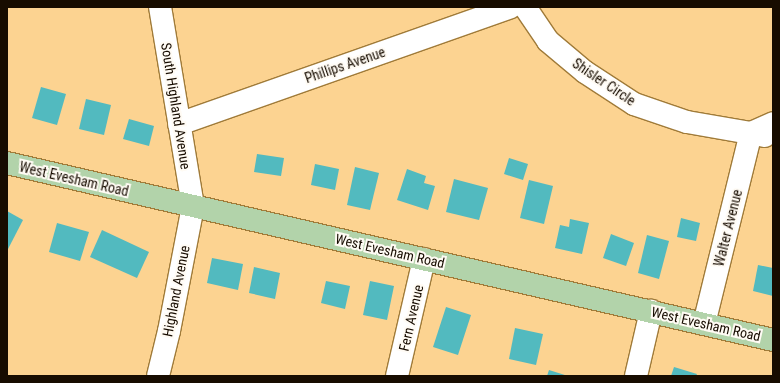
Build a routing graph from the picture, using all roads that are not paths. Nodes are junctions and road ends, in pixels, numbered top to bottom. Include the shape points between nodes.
1 (160, 7) edge
2 (511, 7) edge
3 (525, 7) edge
4 (179, 124) junction
5 (773, 124) edge
6 (751, 133) junction
7 (773, 138) edge
8 (7, 163) edge
9 (193, 206) junction
10 (424, 259) junction
11 (651, 311) junction
12 (704, 324) junction
13 (773, 340) edge
14 (158, 376) edge
15 (397, 376) edge
16 (636, 376) edge

1 - 4 street, South Highland Avenue
2 - 4 street, Phillips Avenue
3 - 6 street, Shisler Circle via 548,41 585,72 634,104 687,122
4 - 9 street, South Highland Avenue
5 - 6 street
6 - 7 street, Shisler Circle
6 - 12 street, Walter Avenue
8 - 9 main road, West Evesham Road
9 - 10 main road, West Evesham Road
9 - 14 street, Highland Avenue
10 - 11 main road, West Evesham Road
10 - 15 street, Fern Avenue
11 - 12 main road, West Evesham Road
11 - 16 street
12 - 13 main road, West Evesham Road

